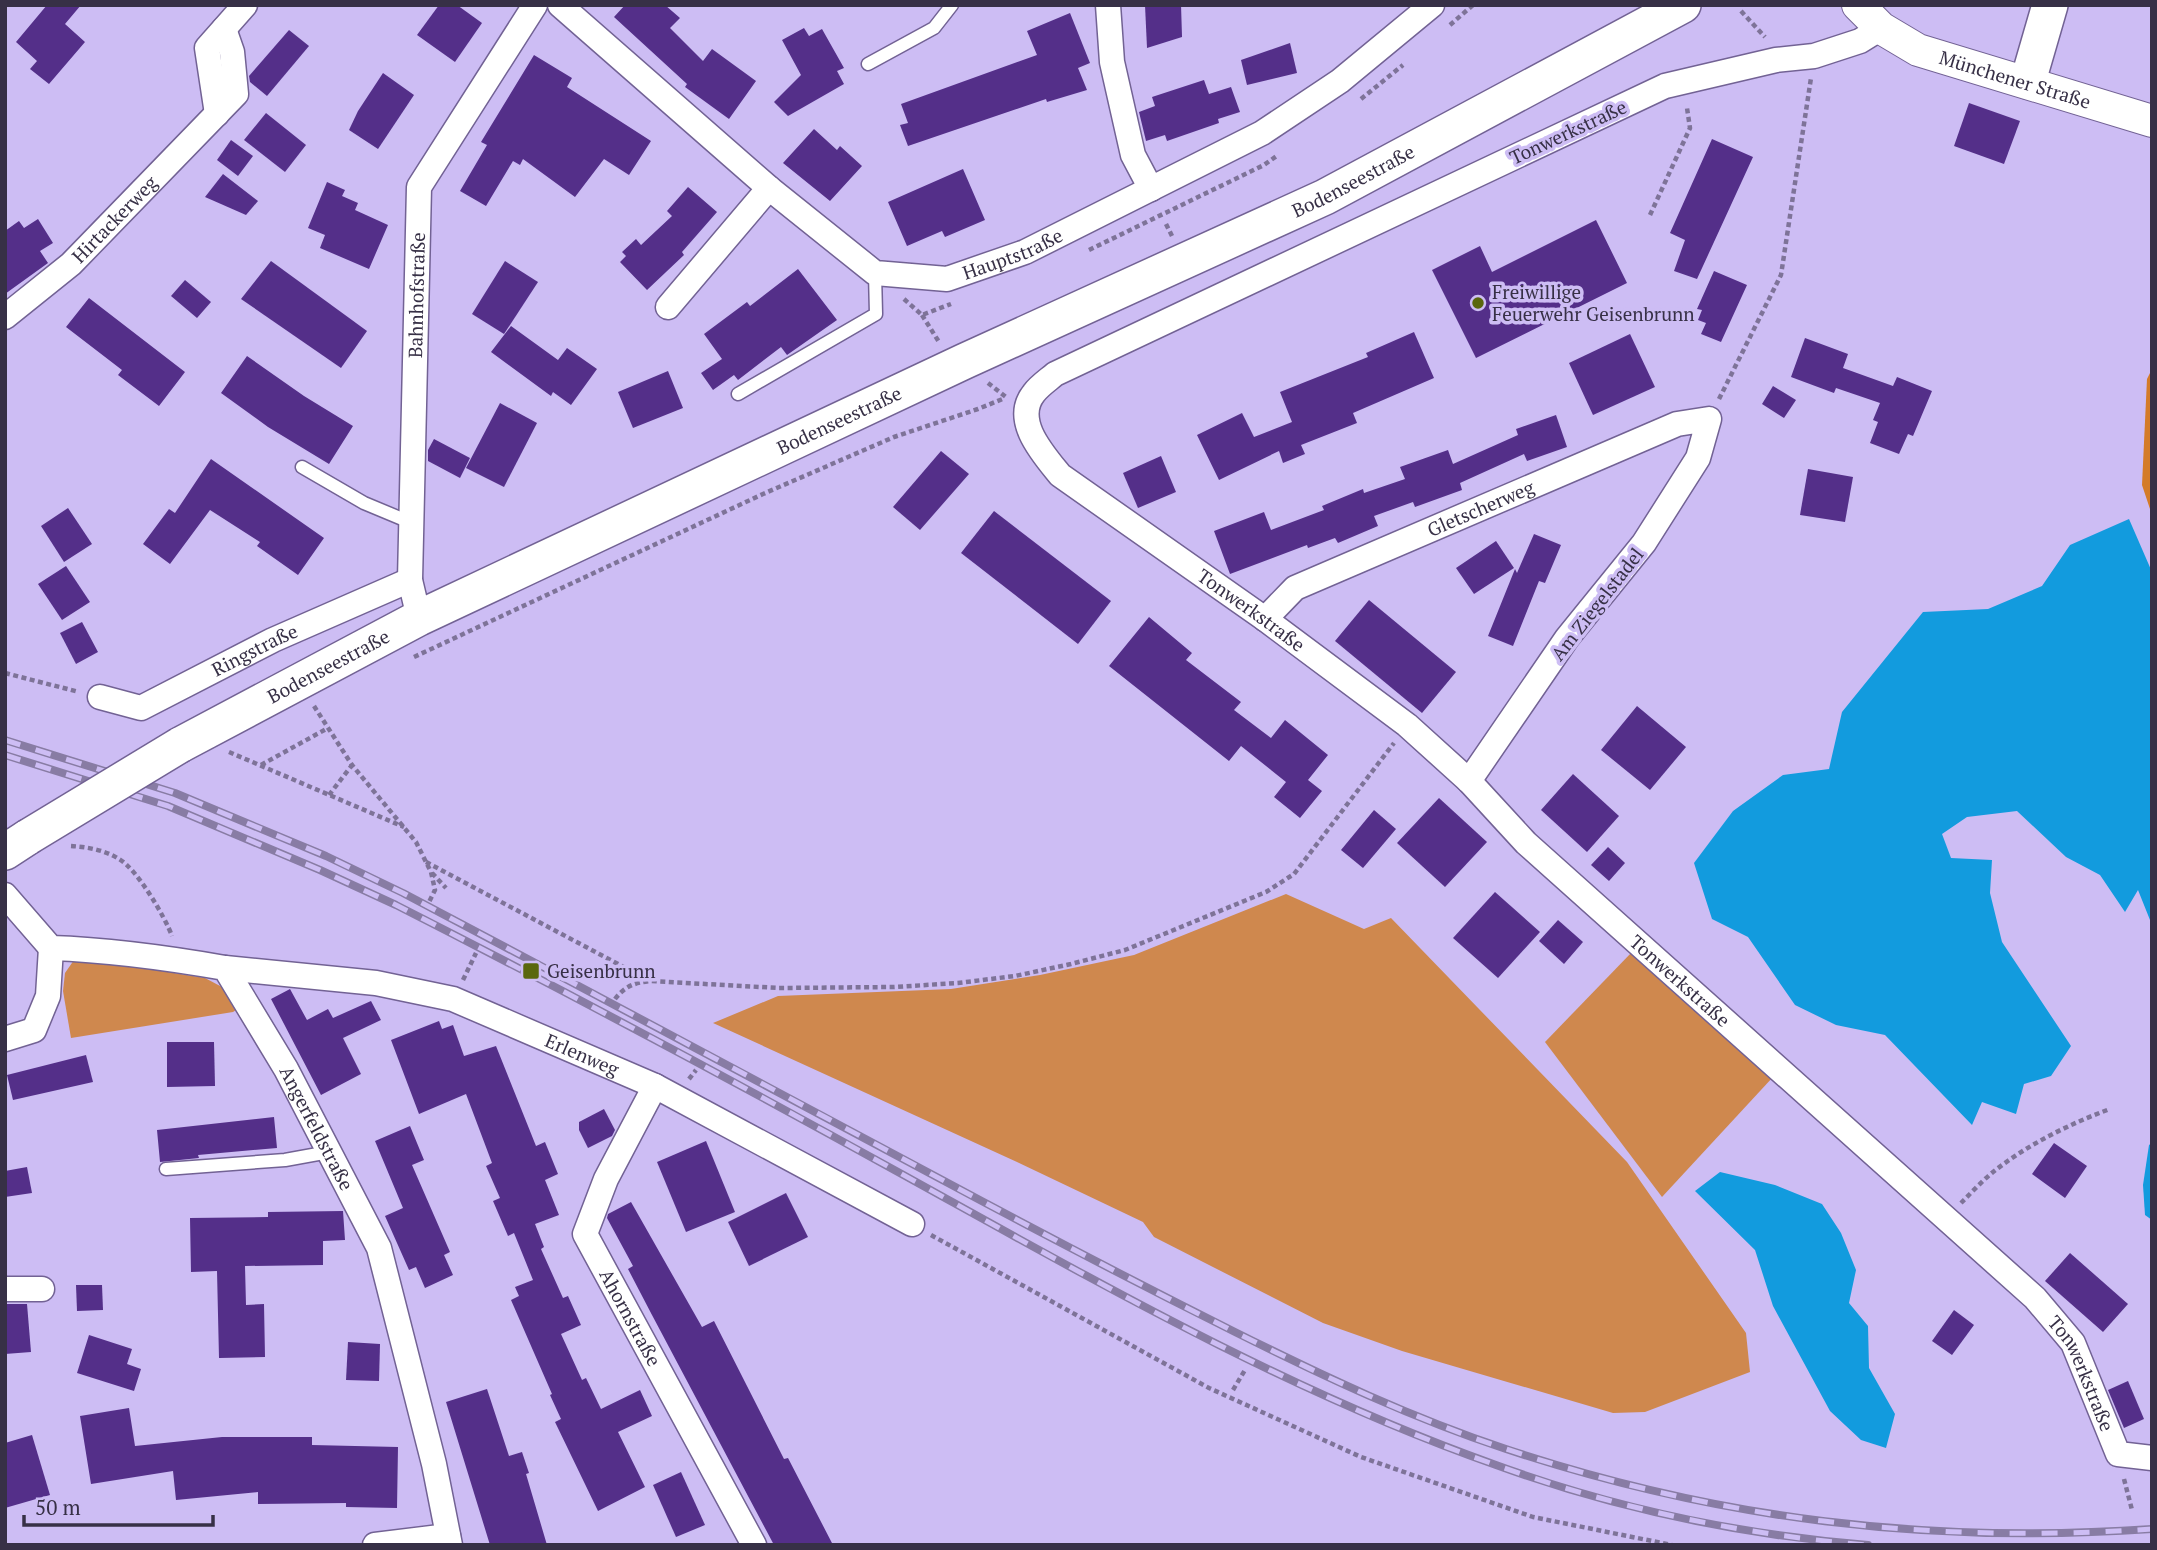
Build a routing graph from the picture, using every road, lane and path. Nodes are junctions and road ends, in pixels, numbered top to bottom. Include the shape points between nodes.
1 (245, 5) edge
2 (535, 5) edge
3 (560, 5) edge
4 (952, 5) edge
5 (1108, 5) edge
6 (1432, 5) edge
7 (1683, 5) edge
8 (1858, 5) edge
9 (2050, 5) edge
10 (1741, 11) dead end
11 (1881, 27) junction
12 (1814, 56) junction
13 (1776, 60) junction
14 (868, 64) dead end
15 (2028, 82) junction
16 (1687, 108) dead end
17 (2152, 121) edge
18 (769, 188) junction
19 (1151, 189) junction
20 (1650, 215) dead end
21 (875, 273) junction
22 (668, 307) dead end
23 (922, 315) dead end
24 (5, 317) edge
25 (944, 350) dead end
26 (1034, 393) junction
27 (737, 394) dead end
28 (1709, 419) junction
29 (302, 467) dead end
30 (411, 523) junction
31 (410, 580) junction
32 (419, 618) junction
33 (1265, 620) junction
34 (408, 659) dead end
35 (5, 673) edge
36 (100, 697) joint
37 (314, 705) dead end
38 (1407, 726) junction
39 (328, 728) junction
40 (234, 743) dead end
41 (260, 765) junction
42 (352, 765) junction
43 (1469, 781) junction
44 (330, 795) junction
45 (405, 827) junction
46 (16, 844) edge
47 (63, 845) dead end
48 (426, 862) junction
49 (431, 872) junction
50 (446, 888) dead end
51 (5, 895) edge
52 (429, 902) dead end
53 (167, 924) dead end
54 (51, 948) junction
55 (477, 953) dead end
56 (471, 966) dead end
57 (225, 968) junction
58 (650, 981) junction
59 (615, 999) dead end
60 (5, 1039) edge
61 (655, 1086) junction
62 (2110, 1109) dead end
63 (329, 1152) junction
64 (166, 1169) dead end
65 (1946, 1218) junction
66 (912, 1224) joint
67 (5, 1289) edge
68 (43, 1289) dead end
69 (1245, 1370) dead end
70 (1233, 1390) dead end
71 (2152, 1458) edge
72 (449, 1540) edge
73 (375, 1545) edge
74 (754, 1545) edge
75 (1672, 1545) edge

1 - 24 street, Hirtackerweg via 207,48 217,114 71,264
2 - 30 street, Bahnhofstraße via 419,187
3 - 18 street
4 - 14 lane via 934,28
5 - 19 street via 1112,62 1133,155
6 - 19 street, Hauptstraße via 1340,81 1262,133
7 - 32 main road, Bodenseestraße via 1325,197
8 - 11 street
9 - 15 main road
10 - 13 path via 1764,34
11 - 12 street, Tonwerkstraße via 1860,41
11 - 15 street, Münchener Straße via 1919,50
12 - 13 street, Tonwerkstraße
12 - 28 path via 1781,275
13 - 26 street, Tonwerkstraße via 1665,86 1055,374
15 - 17 street, Münchener Straße
16 - 20 path via 1689,128
18 - 21 street
18 - 22 street
19 - 21 street, Hauptstraße via 1025,252 947,279
21 - 27 lane via 876,314
23 - 25 path
26 - 33 street, Tonwerkstraße via 1026,406 1027,420 1037,446 1060,475
26 - 34 path via 1006,398 894,437
28 - 33 street, Gletscherweg via 1677,424 1294,588
28 - 43 street, Am Ziegelstadel via 1698,458 1644,544 1567,638
29 - 30 lane via 364,503
30 - 31 street, Bahnhofstraße
31 - 32 street, Bahnhofstraße
31 - 36 street, Ringstraße via 273,640 141,708
32 - 46 main road, Bodenseestraße, bridge via 180,744
33 - 38 street, Tonwerkstraße
35 - 36 path
37 - 39 path
38 - 43 street, Tonwerkstraße
38 - 58 path via 1293,874 1266,892 1125,950 1026,974 958,983 727,987
39 - 41 path
39 - 42 path
40 - 41 path via 223,750
41 - 44 path
42 - 44 path
42 - 45 path
43 - 65 street, Tonwerkstraße via 1526,843
44 - 45 path
45 - 48 path
47 - 53 path via 87,847 129,865
48 - 49 path
48 - 58 path
49 - 50 path
49 - 52 path via 435,890
51 - 54 street
54 - 57 street
54 - 60 street via 48,996 34,1030
55 - 56 path
57 - 61 street, Erlenweg via 376,983 453,999
57 - 63 street, Angerfeldstraße
58 - 59 path via 623,989
61 - 66 street, Erlenweg
61 - 74 street, Ahornstraße via 606,1179 585,1234
62 - 65 path via 2022,1153 1992,1173
63 - 64 lane
63 - 72 street, Angerfeldstraße via 379,1248
65 - 71 street, Tonwerkstraße via 2035,1298 2073,1343 2119,1454
66 - 75 path via 1209,1388 1362,1457 1533,1517
67 - 68 street
69 - 70 path
72 - 73 street, Angerfeldstraße

